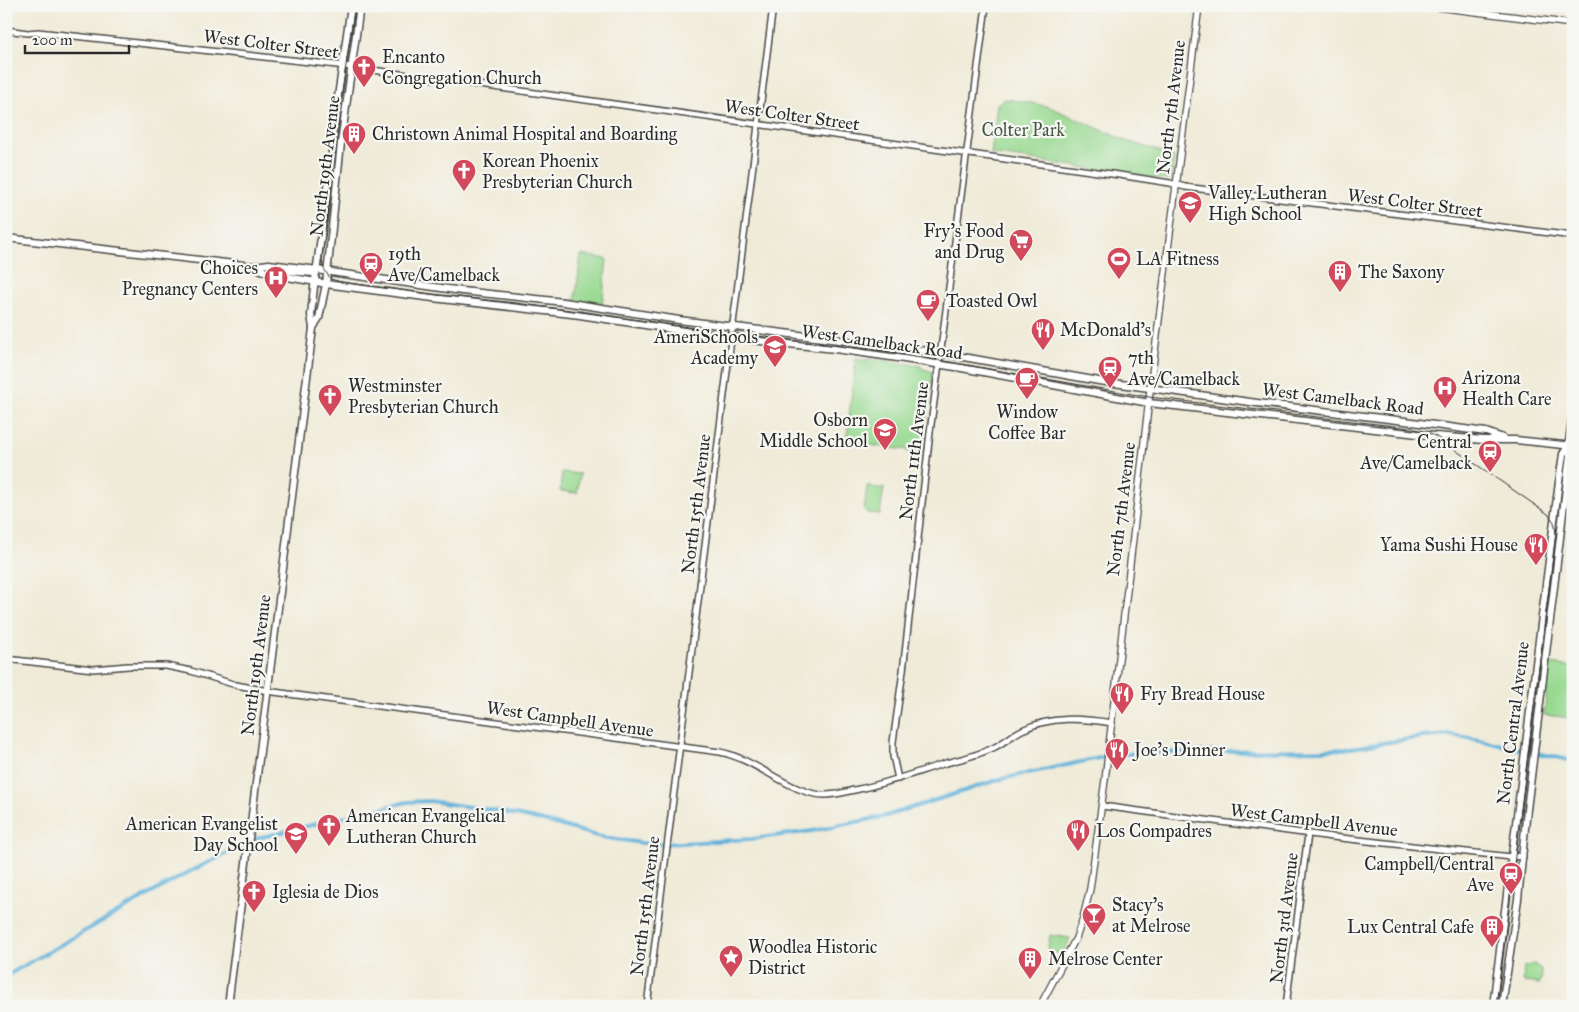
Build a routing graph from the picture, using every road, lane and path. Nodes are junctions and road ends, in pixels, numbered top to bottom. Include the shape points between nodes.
1 (351, 6) edge
2 (360, 6) edge
3 (773, 6) edge
4 (986, 6) edge
5 (1199, 6) edge
6 (1429, 6) edge
7 (1573, 24) edge
8 (6, 30) edge
9 (342, 66) junction
10 (353, 68) junction
11 (758, 124) junction
12 (967, 154) junction
13 (1176, 185) junction
14 (1573, 236) edge
15 (6, 238) edge
16 (252, 266) junction
17 (320, 270) junction
18 (271, 274) junction
19 (316, 282) junction
20 (326, 284) junction
21 (732, 326) junction
22 (314, 328) junction
23 (731, 338) junction
24 (941, 352) junction
25 (939, 364) junction
26 (1150, 388) junction
27 (1149, 402) junction
28 (1573, 407) edge
29 (1480, 432) junction
30 (1466, 439) junction
31 (1509, 439) junction
32 (1570, 446) edge
33 (6, 659) edge
34 (268, 690) junction
35 (1112, 723) junction
36 (679, 747) junction
37 (898, 779) junction
38 (1102, 806) junction
39 (1308, 834) junction
40 (1523, 856) junction
41 (1511, 858) junction
42 (228, 1006) edge
43 (647, 1006) edge
44 (1040, 1006) edge
45 (1286, 1006) edge
46 (1493, 1006) edge
47 (1502, 1006) edge

1 - 9 main road, North 19th Avenue
2 - 10 main road, North 19th Avenue
3 - 11 street, North 15th Avenue
4 - 12 street, North 11th Avenue
5 - 13 main road, North 7th Avenue
6 - 7 main road
8 - 9 street, West Colter Street via 143,42
9 - 10 street, West Colter Street
9 - 17 main road, North 19th Avenue
10 - 11 street, West Colter Street
10 - 17 main road, North 19th Avenue
11 - 12 street, West Colter Street
11 - 21 street, North 15th Avenue
12 - 13 street, West Colter Street
12 - 24 street, North 11th Avenue
13 - 14 street, West Colter Street
13 - 26 main road, North 7th Avenue
15 - 16 main road, West Camelback Road
16 - 17 main road, West Camelback Road via 269,264
16 - 18 main road, West Camelback Road
17 - 18 main road via 277,270
17 - 19 main road, North 19th Avenue
17 - 20 main road, North 19th Avenue
17 - 21 main road, West Camelback Road
18 - 19 main road, West Camelback Road
19 - 20 main road, West Camelback Road
19 - 22 main road, North 19th Avenue via 311,315
20 - 22 main road, North 19th Avenue
20 - 23 main road, West Camelback Road via 580,315
21 - 23 street, North 15th Avenue
21 - 24 main road, West Camelback Road
22 - 34 main road, North 19th Avenue
23 - 25 main road, West Camelback Road
23 - 36 street, North 15th Avenue
24 - 25 street, North 11th Avenue
24 - 26 main road, West Camelback Road
25 - 27 main road, West Camelback Road
25 - 37 street, North 11th Avenue via 893,742
26 - 27 main road, North 7th Avenue
26 - 29 main road, West Camelback Road
27 - 30 main road, West Camelback Road
27 - 35 main road, North 7th Avenue
28 - 32 main road, North Central Avenue
29 - 30 main road
29 - 31 main road, West Camelback Road
30 - 31 main road, West Camelback Road
31 - 32 main road, West Camelback Road
32 - 40 main road, North Central Avenue
32 - 41 main road, North Central Avenue via 1563,454
33 - 34 street, West Campbell Avenue via 93,669 166,666
34 - 36 street, West Campbell Avenue
34 - 42 main road, North 19th Avenue
35 - 37 street, West Campbell Avenue via 1079,718 1034,725 994,747
35 - 38 main road, North 7th Avenue
36 - 37 street, West Campbell Avenue via 736,756 804,790 819,794 840,793
36 - 43 street, North 15th Avenue
38 - 39 street, West Campbell Avenue
38 - 44 main road, North 7th Avenue via 1084,918 1068,956
39 - 41 street, West Campbell Avenue
39 - 45 street, North 3rd Avenue
40 - 41 street, West Campbell Avenue
40 - 47 main road, North Central Avenue
41 - 46 main road, North Central Avenue

